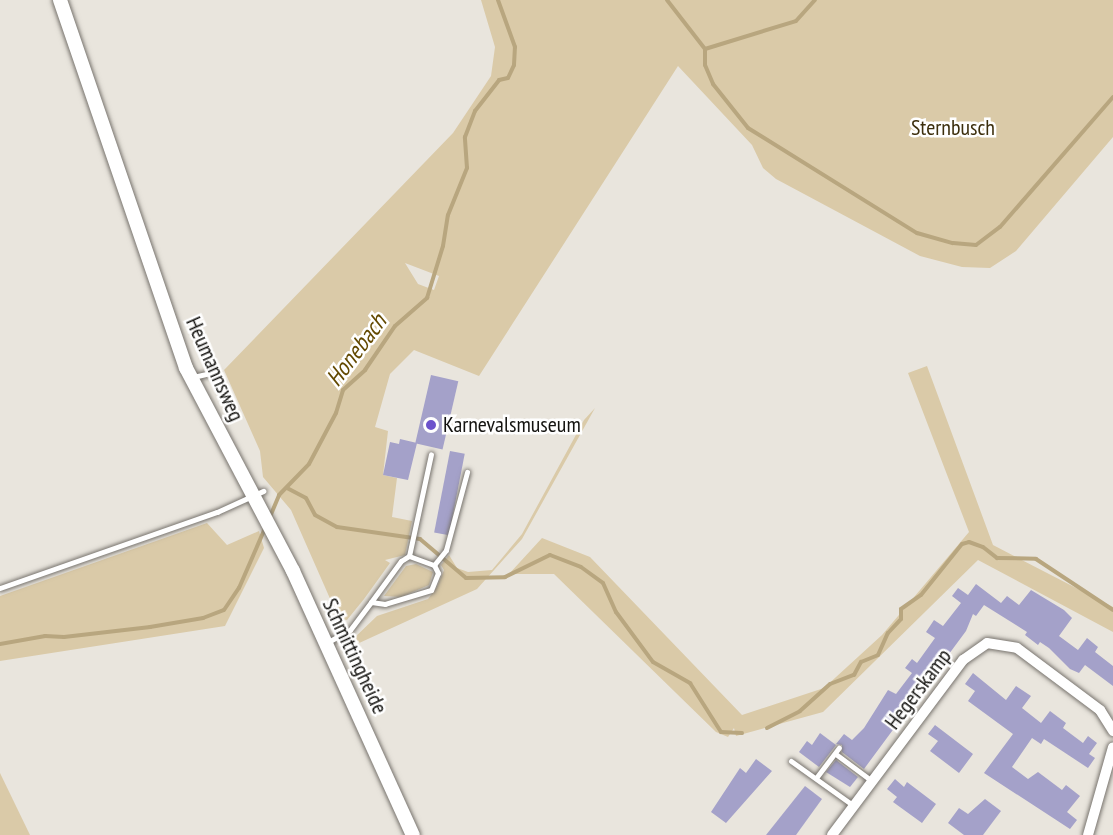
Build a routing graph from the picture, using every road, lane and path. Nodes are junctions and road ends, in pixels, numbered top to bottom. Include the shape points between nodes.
1 (60, 0) edge
2 (215, 372) dead end
3 (191, 377) junction
4 (431, 454) dead end
5 (467, 472) dead end
6 (258, 494) junction
7 (409, 556) junction
8 (436, 563) junction
9 (0, 588) edge
10 (371, 602) junction
11 (326, 643) junction
12 (1113, 731) edge
13 (1113, 747) edge
14 (839, 748) dead end
15 (837, 754) dead end
16 (791, 761) dead end
17 (816, 778) junction
18 (872, 781) junction
19 (854, 806) junction
20 (414, 835) edge
21 (832, 835) edge
22 (1088, 835) edge

1 - 3 street, Heumannsweg
2 - 3 lane
3 - 6 street, Heumannsweg
4 - 7 lane
5 - 8 lane via 446,550
6 - 9 lane
6 - 11 street, Schmittingheide via 260,509
7 - 8 lane
7 - 10 lane
8 - 10 lane via 438,573 431,590 386,604
10 - 11 lane via 350,630
11 - 20 street, Schmittingheide
12 - 18 street, Hegerskamp via 1100,710 1017,648 987,643 963,660
13 - 22 street
14 - 17 lane
15 - 18 lane
16 - 17 lane
17 - 19 lane
18 - 19 street, Hegerskamp
19 - 21 street, Hegerskamp

